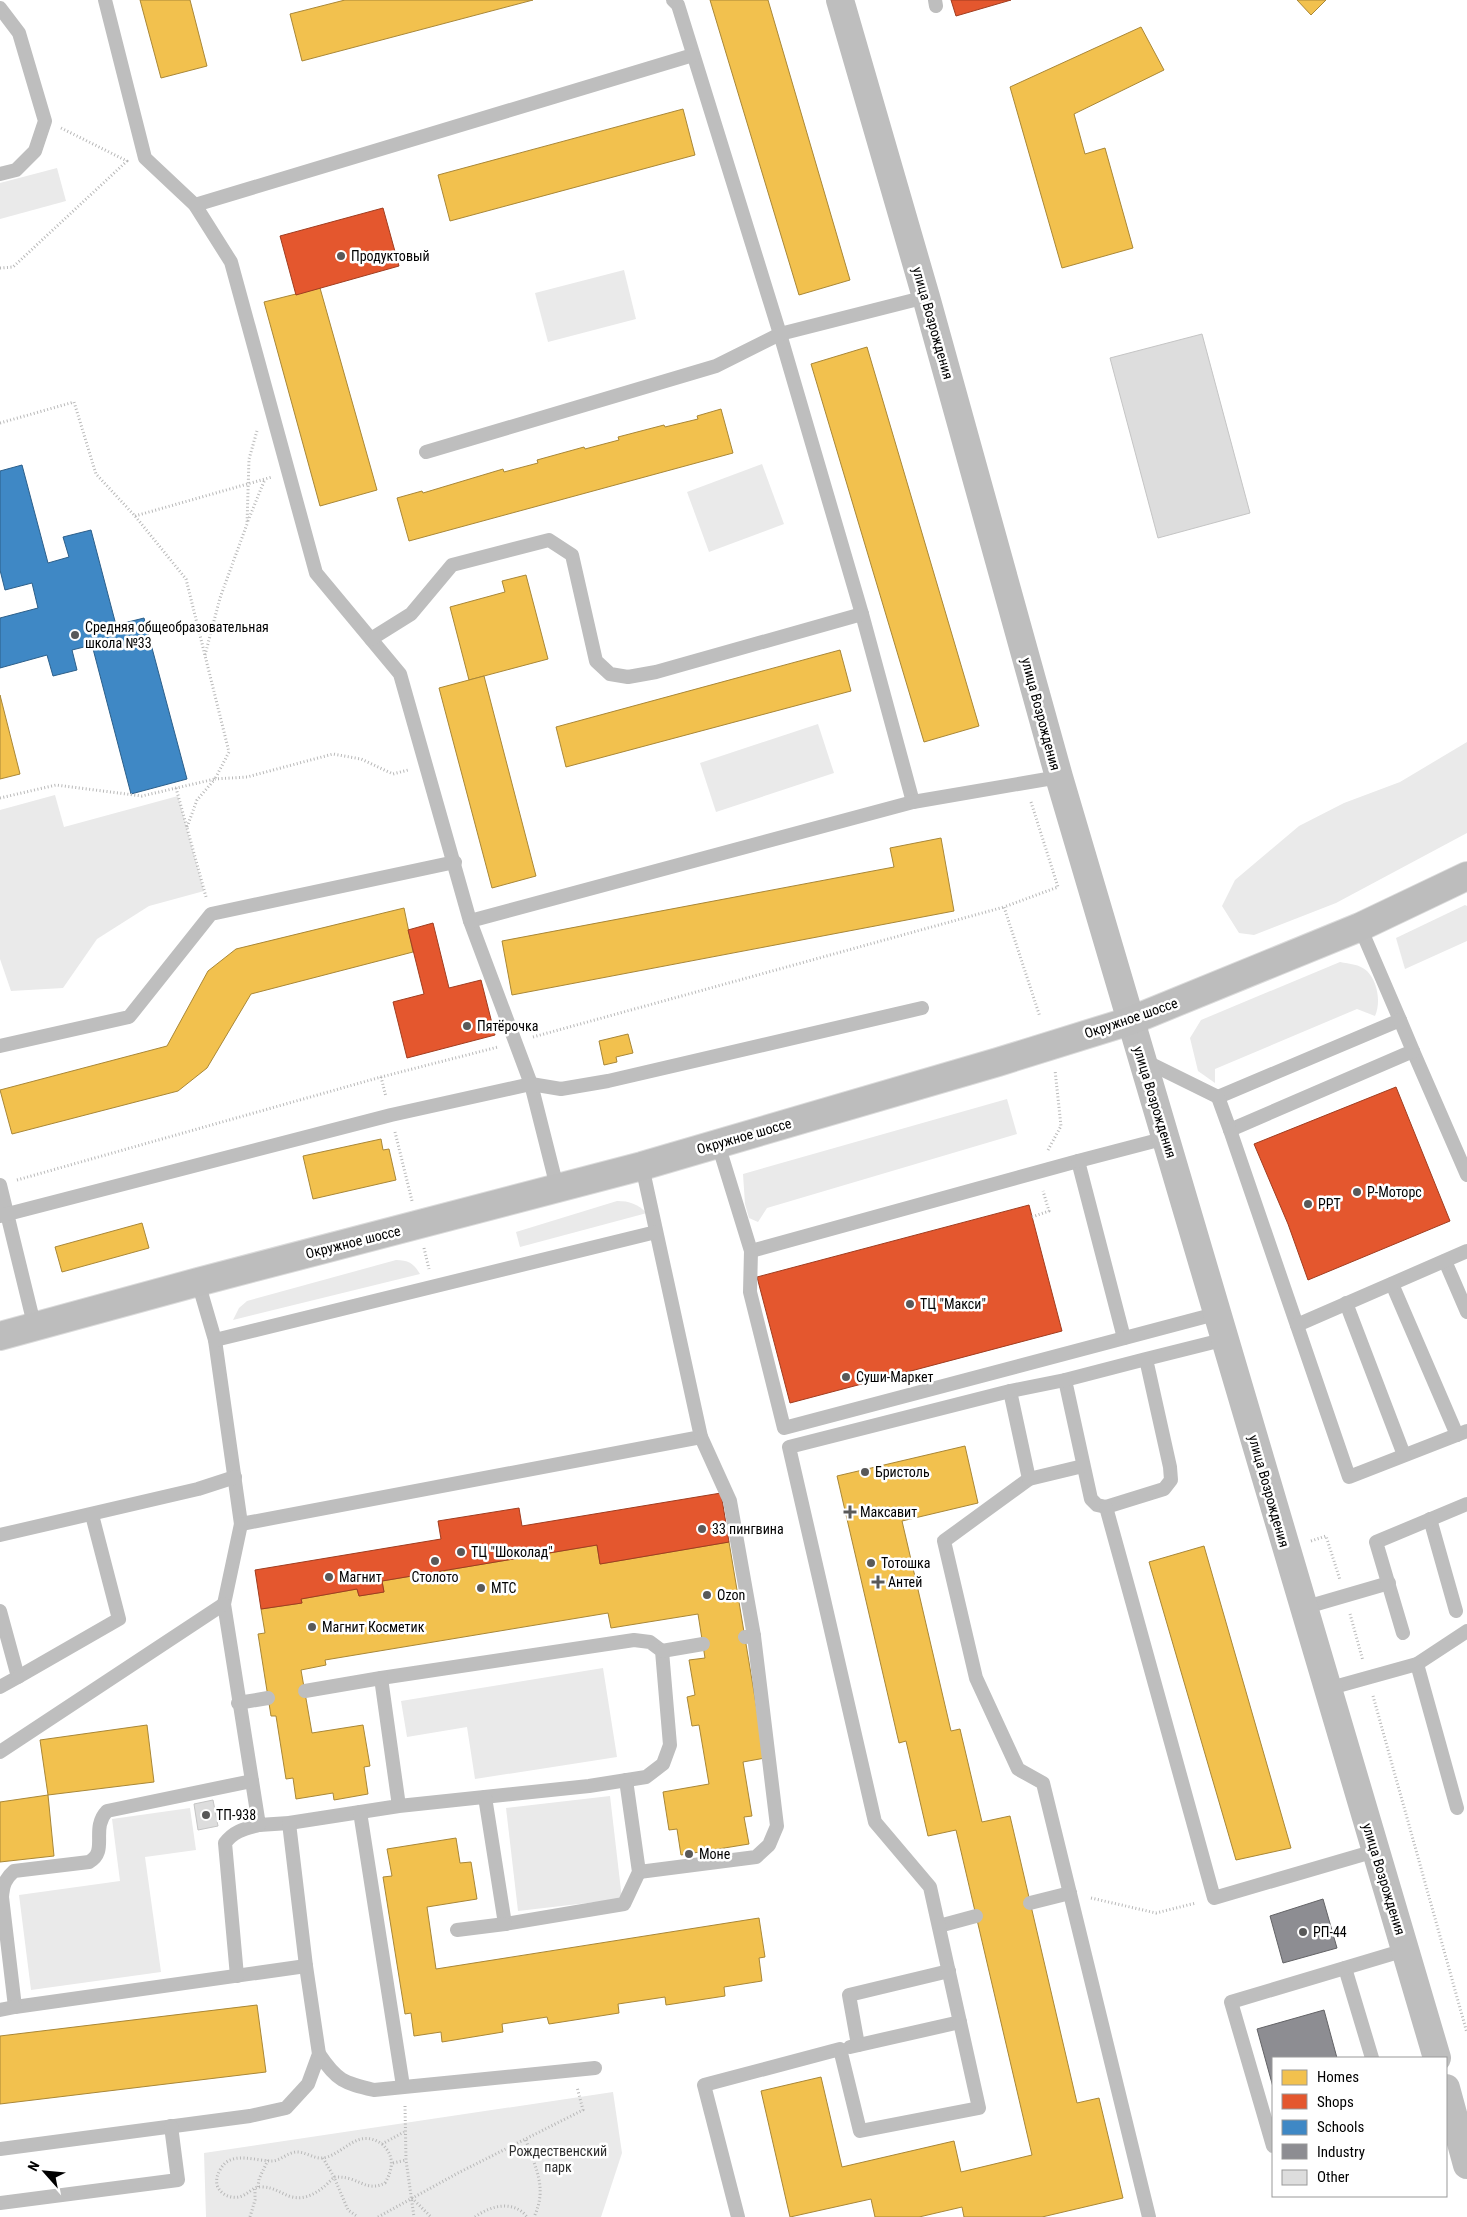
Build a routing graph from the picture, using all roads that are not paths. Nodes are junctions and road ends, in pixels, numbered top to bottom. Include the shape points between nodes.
1 (105, 0) edge
2 (673, 0) edge
3 (840, 0) edge
4 (0, 8) edge
5 (693, 55) junction
6 (0, 174) edge
7 (195, 205) junction
8 (926, 297) junction
9 (780, 334) junction
10 (426, 452) dead end
11 (862, 614) junction
12 (371, 639) junction
13 (1059, 777) junction
14 (913, 802) junction
15 (455, 862) junction
16 (1467, 876) edge
17 (470, 921) junction
18 (1360, 927) junction
19 (922, 1008) dead end
20 (1400, 1020) junction
21 (1130, 1021) junction
22 (0, 1046) edge
23 (1413, 1051) junction
24 (1142, 1060) junction
25 (531, 1084) junction
26 (1218, 1097) junction
27 (1230, 1130) junction
28 (1166, 1138) junction
29 (718, 1144) junction
30 (1078, 1161) junction
31 (642, 1166) junction
32 (1467, 1176) edge
33 (0, 1185) edge
34 (557, 1187) junction
35 (4, 1215) edge
36 (656, 1232) junction
37 (751, 1251) junction
38 (1467, 1251) edge
39 (1445, 1261) junction
40 (198, 1282) junction
41 (1392, 1284) junction
42 (1346, 1303) junction
43 (1467, 1312) edge
44 (1219, 1314) junction
45 (1297, 1325) junction
46 (35, 1328) junction
47 (0, 1336) edge
48 (1124, 1338) junction
49 (1226, 1339) junction
50 (215, 1340) junction
51 (1146, 1359) junction
52 (1065, 1380) junction
53 (1010, 1391) junction
54 (1462, 1433) edge
55 (701, 1437) junction
56 (1404, 1456) junction
57 (1083, 1466) junction
58 (235, 1477) junction
59 (1029, 1479) junction
60 (1467, 1504) edge
61 (1106, 1507) junction
62 (92, 1515) junction
63 (1430, 1519) junction
64 (241, 1524) junction
65 (0, 1535) edge
66 (1389, 1584) junction
67 (224, 1604) junction
68 (1303, 1608) junction
69 (0, 1611) edge
70 (1456, 1611) dead end
71 (1467, 1631) edge
72 (1404, 1633) dead end
73 (702, 1644) dead end
74 (662, 1651) junction
75 (1417, 1664) junction
76 (18, 1678) junction
77 (381, 1678) junction
78 (0, 1687) edge
79 (1327, 1689) junction
80 (305, 1691) dead end
81 (268, 1698) dead end
82 (238, 1703) junction
83 (0, 1752) edge
84 (626, 1780) junction
85 (252, 1781) junction
86 (484, 1797) junction
87 (399, 1806) junction
88 (1457, 1808) dead end
89 (360, 1812) junction
90 (289, 1823) junction
91 (259, 1825) junction
92 (1375, 1850) junction
93 (640, 1872) junction
94 (1070, 1893) junction
95 (1030, 1903) dead end
96 (976, 1916) dead end
97 (504, 1924) junction
98 (939, 1926) junction
99 (457, 1930) dead end
100 (1405, 1950) junction
101 (306, 1966) junction
102 (1345, 1968) junction
103 (949, 1971) junction
104 (237, 1976) junction
105 (15, 2007) junction
106 (0, 2010) edge
107 (960, 2022) junction
108 (858, 2045) junction
109 (840, 2049) junction
110 (320, 2054) junction
111 (1372, 2057) edge
112 (1437, 2057) edge
113 (595, 2068) dead end
114 (403, 2086) junction
115 (1447, 2090) edge
116 (1462, 2123) edge
117 (171, 2126) junction
118 (1272, 2143) edge
119 (0, 2149) edge
120 (1467, 2165) edge
121 (0, 2203) edge
122 (738, 2217) edge
123 (1150, 2217) edge

1 - 7 lane via 145,158
2 - 5 lane via 678,5
3 - 8 street, улица Возрождения
4 - 6 lane via 19,33 45,121 35,151 16,170
5 - 7 lane
5 - 9 lane
7 - 12 lane via 231,262 316,573
8 - 9 lane
8 - 13 street, улица Возрождения
9 - 10 lane via 716,366
9 - 11 lane
11 - 12 lane via 666,670 628,678 610,674 596,661 572,555 550,540 452,565 411,614
11 - 14 lane
12 - 15 lane via 400,674
13 - 14 lane
13 - 21 street, улица Возрождения
14 - 17 lane
15 - 17 lane
15 - 22 lane via 211,914 129,1017
16 - 18 main road, Окружное шоссе
17 - 25 lane
18 - 20 lane
18 - 21 main road, Окружное шоссе
19 - 25 lane via 608,1081 562,1088
20 - 23 lane
20 - 26 lane
21 - 24 street, улица Возрождения
21 - 29 main road, Окружное шоссе
23 - 27 lane
23 - 32 lane
24 - 26 lane
24 - 28 street, улица Возрождения
25 - 34 lane
25 - 35 lane via 390,1115
26 - 27 lane
27 - 45 lane
28 - 30 lane
28 - 44 street, улица Возрождения
29 - 31 main road, Окружное шоссе
29 - 37 lane
30 - 37 lane
30 - 48 lane
31 - 34 main road, Окружное шоссе
31 - 36 lane
33 - 35 lane
34 - 40 main road, Окружное шоссе
35 - 46 lane
36 - 50 lane
36 - 55 lane
37 - 48 lane via 750,1292 784,1428
38 - 39 lane
39 - 41 lane
39 - 43 lane
40 - 46 main road, Окружное шоссе
40 - 50 lane
41 - 42 lane
41 - 54 lane
42 - 45 lane
42 - 56 lane
44 - 48 lane
44 - 49 street, улица Возрождения
45 - 56 lane via 1349,1476
46 - 47 main road, Окружное шоссе
49 - 51 lane
49 - 68 street, улица Возрождения
50 - 58 lane
51 - 52 lane
51 - 61 lane via 1171,1480 1164,1489
52 - 53 lane
52 - 57 lane
53 - 59 lane
53 - 98 lane via 789,1447 875,1822 930,1887
54 - 56 lane
55 - 64 lane
55 - 93 lane via 730,1501 778,1826 769,1845 756,1857
57 - 59 lane
57 - 61 lane via 1091,1499
58 - 62 lane
58 - 64 lane
59 - 94 lane via 944,1541 976,1678 1018,1769 1043,1783
60 - 63 lane
61 - 92 lane via 1214,1898
62 - 65 lane
62 - 76 lane via 119,1619
63 - 66 lane via 1376,1542
63 - 70 lane
64 - 67 lane
66 - 68 lane
66 - 72 lane
67 - 82 lane
67 - 83 lane
68 - 79 street, улица Возрождения
69 - 76 lane
71 - 75 lane
73 - 74 lane
74 - 77 lane via 650,1642 634,1640
74 - 84 lane via 670,1745 663,1764 646,1777
75 - 79 lane
75 - 88 lane
76 - 78 lane
77 - 80 lane
77 - 87 lane
79 - 92 street, улица Возрождения
81 - 82 lane
82 - 85 lane
84 - 86 lane
84 - 93 lane
85 - 91 lane
85 - 105 lane via 107,1811 100,1818 100,1851 96,1859 14,1872 7,1878 2,1886 2,1897
86 - 87 lane
86 - 97 lane
87 - 89 lane
89 - 90 lane
89 - 114 lane
90 - 91 lane
90 - 101 lane
91 - 104 lane via 239,1830 225,1844
92 - 100 street, улица Возрождения
93 - 97 lane via 624,1904
94 - 95 lane
94 - 123 lane
96 - 98 lane
97 - 99 lane
98 - 103 lane
100 - 102 lane
100 - 112 street, улица Возрождения
101 - 104 lane
101 - 110 lane
102 - 111 lane
102 - 118 lane via 1231,2002
103 - 107 lane
103 - 108 lane via 849,1994
104 - 105 lane
105 - 106 lane
107 - 108 lane
107 - 109 lane via 979,2108 860,2131
108 - 109 lane
109 - 122 lane via 704,2085
110 - 114 lane via 330,2071 347,2083 374,2090
110 - 117 lane via 308,2084 286,2108
113 - 114 lane
115 - 116 street
116 - 120 street
117 - 119 lane
117 - 121 lane via 178,2180

